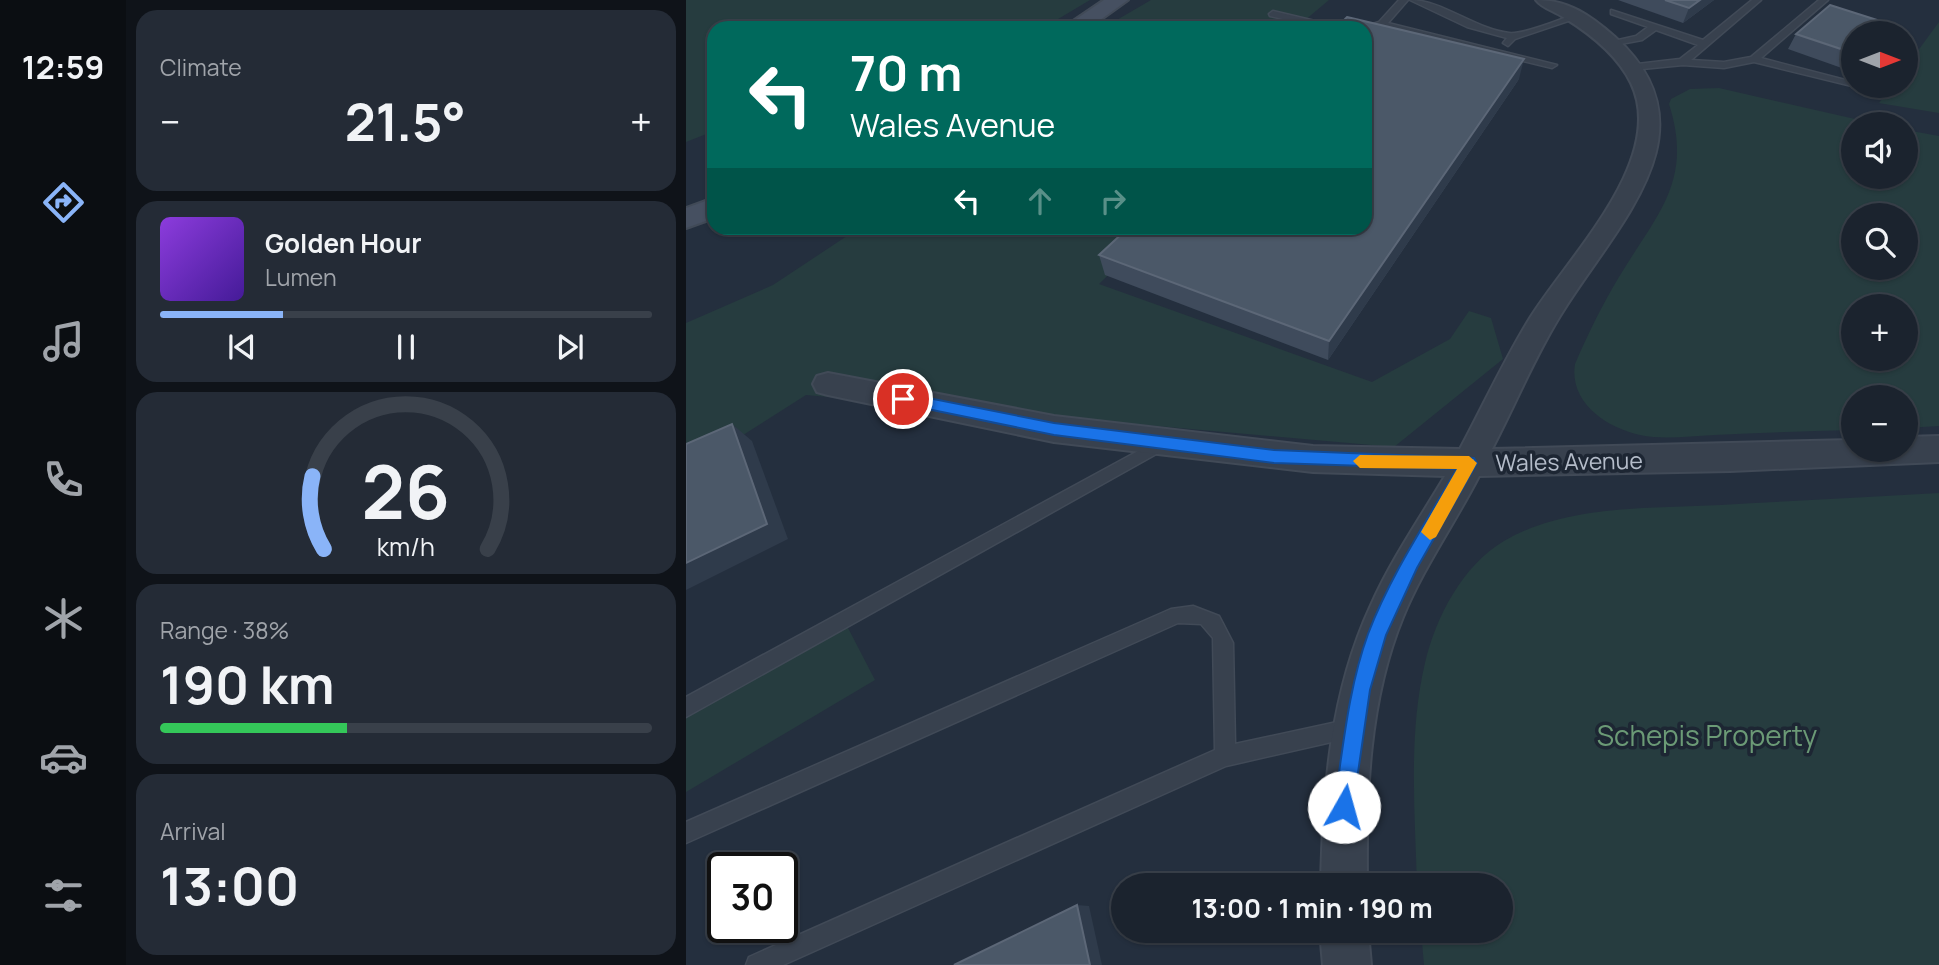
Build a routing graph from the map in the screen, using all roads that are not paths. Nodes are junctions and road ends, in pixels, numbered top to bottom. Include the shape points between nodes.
1 (1118, 0) edge
2 (1404, 0) edge
3 (1414, 0) edge
4 (1545, 0) edge
5 (1757, 0) edge
6 (1824, 0) edge
7 (1614, 12) dead end
8 (1273, 14) dead end
9 (1576, 17) junction
10 (1085, 21) edge
11 (1303, 21) edge
12 (1382, 24) junction
13 (1655, 26) junction
14 (1372, 27) edge
15 (1513, 37) junction
16 (1610, 43) junction
17 (1702, 43) junction
18 (1501, 52) junction
19 (1754, 59) junction
20 (1683, 62) junction
21 (1552, 65) dead end
22 (1632, 67) junction
23 (1841, 82) edge
24 (707, 210) edge
25 (686, 219) edge
26 (828, 384) dead end
27 (1162, 444) junction
28 (1939, 449) edge
29 (1469, 463) junction
30 (686, 707) edge
31 (1354, 728) junction
32 (1225, 756) junction
33 (686, 833) edge
34 (1344, 873) edge
35 (1345, 943) edge
36 (757, 965) edge
37 (1347, 965) edge

1 - 10 main road
2 - 12 lane
3 - 15 lane via 1470,25
4 - 9 street
5 - 17 lane
6 - 19 lane
7 - 13 lane
8 - 11 lane
9 - 15 lane
9 - 16 street
12 - 14 lane
12 - 18 lane
13 - 16 lane via 1639,38
13 - 17 lane
15 - 18 lane
16 - 22 street
17 - 20 lane
18 - 21 lane
19 - 20 lane via 1724,65
19 - 23 lane
20 - 22 lane
22 - 29 street via 1646,92 1651,117 1642,164 1540,326
24 - 25 main road
26 - 27 street, Wales Avenue via 1054,429
27 - 29 street, Wales Avenue via 1313,459
27 - 30 lane
28 - 29 street, Wales Avenue
29 - 31 street via 1411,562 1377,634
31 - 32 lane
31 - 34 street via 1344,807
32 - 33 lane via 1224,643 1212,620 1188,613
32 - 36 lane
35 - 37 street

